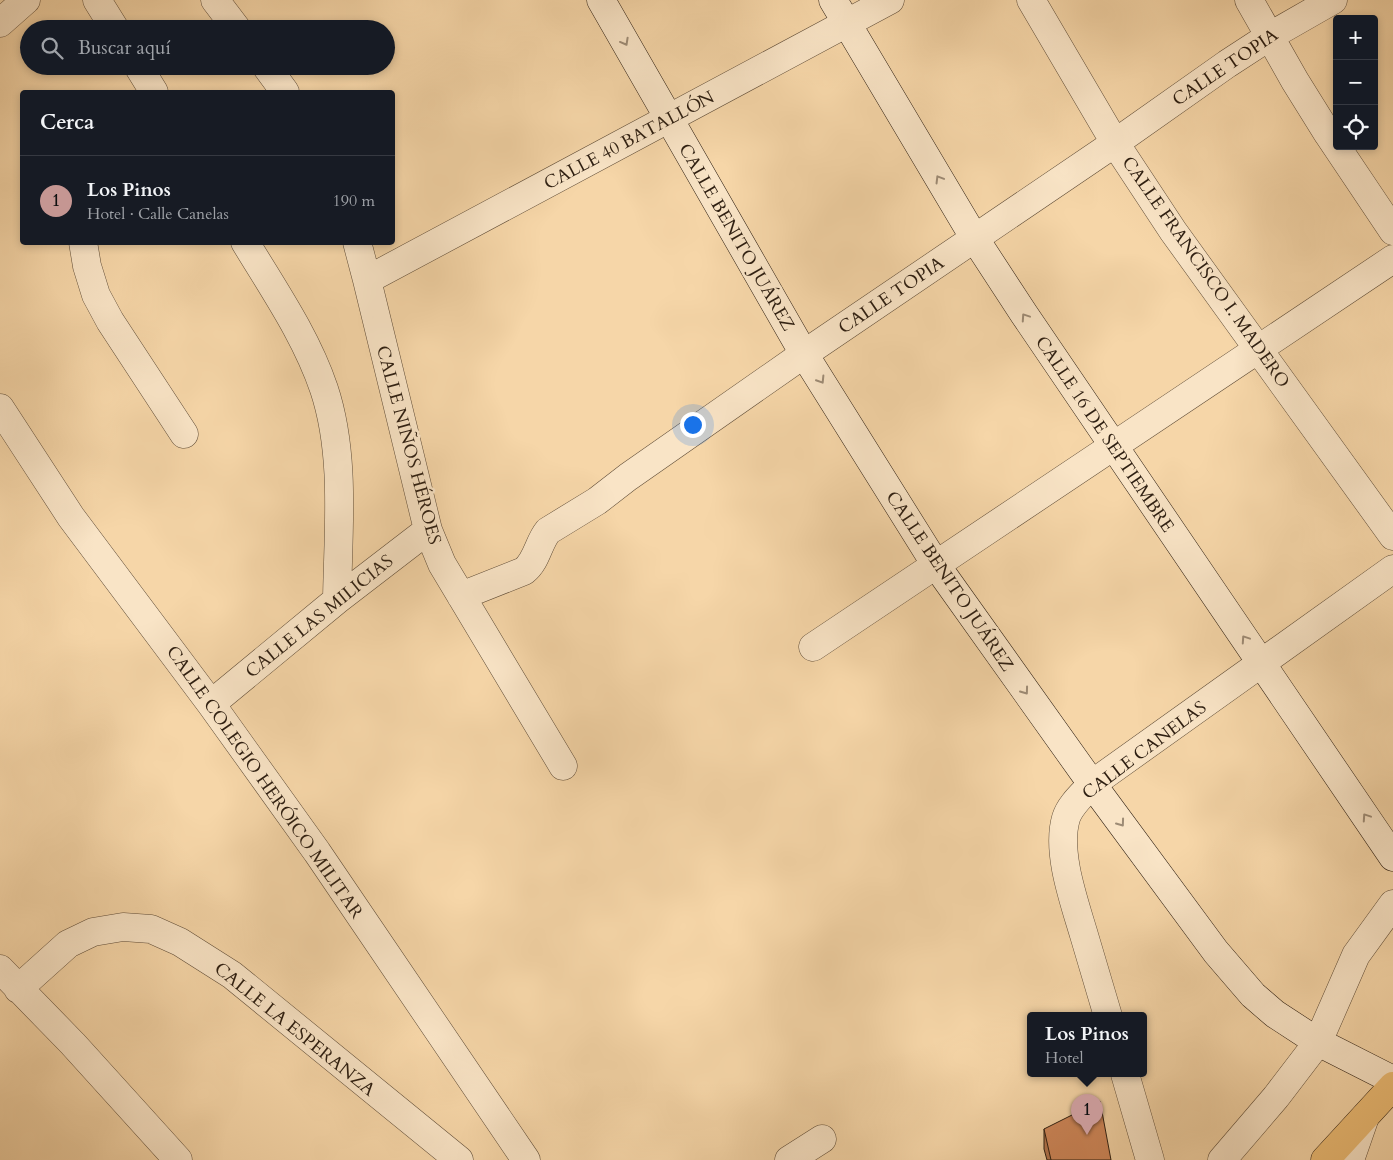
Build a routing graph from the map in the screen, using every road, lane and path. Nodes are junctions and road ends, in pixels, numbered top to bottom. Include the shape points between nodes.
1 (26, 0) edge
2 (97, 0) edge
3 (215, 0) edge
4 (601, 0) edge
5 (890, 0) edge
6 (1031, 0) edge
7 (1249, 0) edge
8 (1332, 0) edge
9 (839, 11) edge
10 (109, 20) edge
11 (231, 20) edge
12 (0, 24) edge
13 (1270, 36) junction
14 (144, 75) edge
15 (272, 75) edge
16 (153, 90) edge
17 (283, 90) edge
18 (669, 119) junction
19 (1115, 143) junction
20 (1393, 231) edge
21 (974, 239) junction
22 (84, 245) edge
23 (247, 245) edge
24 (358, 245) edge
25 (1393, 259) edge
26 (367, 280) junction
27 (1260, 349) junction
28 (804, 354) junction
29 (0, 408) edge
30 (184, 434) dead end
31 (1114, 447) junction
32 (428, 530) junction
33 (1393, 536) edge
34 (936, 565) junction
35 (1393, 569) edge
36 (461, 596) junction
37 (337, 600) junction
38 (813, 647) dead end
39 (1262, 663) junction
40 (211, 704) junction
41 (563, 766) dead end
42 (1092, 784) junction
43 (1393, 857) edge
44 (1393, 904) edge
45 (0, 969) edge
46 (18, 989) junction
47 (1107, 1012) edge
48 (1318, 1042) junction
49 (1126, 1077) edge
50 (1393, 1080) edge
51 (1393, 1086) edge
52 (1365, 1117) junction
53 (822, 1139) dead end
54 (178, 1160) edge
55 (459, 1160) edge
56 (526, 1160) edge
57 (789, 1160) edge
58 (1150, 1160) edge
59 (1222, 1160) edge
60 (1325, 1160) edge
61 (1350, 1160) edge

1 - 12 street
2 - 10 street
3 - 11 street
4 -> 18 street, CALLE BENITO JUÁREZ
5 - 9 street, CALLE 40 BATALLÓN
6 - 19 street, CALLE FRANCISCO I. MADERO
7 - 13 street
8 - 13 street, CALLE TOPIA
9 - 18 street, CALLE 40 BATALLÓN
21 -> 9 street, CALLE 16 DE SEPTIEMBRE
13 - 19 street, CALLE TOPIA
13 - 20 street via 1328,134
14 - 16 street
15 - 17 street
18 - 26 street, CALLE 40 BATALLÓN
18 - 28 street, CALLE BENITO JUÁREZ
19 - 21 street, CALLE TOPIA
19 - 27 street, CALLE FRANCISCO I. MADERO
21 - 28 street, CALLE TOPIA
31 -> 21 street, CALLE 16 DE SEPTIEMBRE
22 - 30 street via 96,295
23 - 37 street via 311,355 331,415 339,466
24 - 26 street, CALLE NIÑOS HÉROES
25 - 27 street
26 - 32 street, CALLE NIÑOS HÉROES
27 - 31 street
27 - 33 street, CALLE FRANCISCO I. MADERO
28 -> 34 street, CALLE BENITO JUÁREZ
28 - 36 street, CALLE TOPIA via 598,501 548,531 531,566 524,571
29 - 40 street, CALLE COLEGIO HERÓICO MILITAR via 71,517
31 - 34 street
39 -> 31 street, CALLE 16 DE SEPTIEMBRE
32 - 36 street, CALLE NIÑOS HÉROES via 442,564
32 - 37 street, CALLE LAS MILICIAS
34 - 38 street
34 -> 42 street, CALLE BENITO JUÁREZ
35 - 39 street, CALLE CANELAS
36 - 41 street, CALLE NIÑOS HÉROES
37 - 40 street, CALLE LAS MILICIAS
39 - 42 street, CALLE CANELAS
43 -> 39 street, CALLE 16 DE SEPTIEMBRE
40 - 56 street, CALLE COLEGIO HERÓICO MILITAR via 317,852
42 - 47 street, CALLE CANELAS via 1066,817 1064,858
42 -> 48 street, CALLE BENITO JUÁREZ via 1216,952 1253,995 1275,1014
44 - 48 street via 1356,955
45 - 46 street
46 - 54 street via 115,1089
46 - 55 street, CALLE LA ESPERANZA via 68,944 94,932 123,927 151,929 180,942 232,975
48 - 50 street, CALLE BENITO JUÁREZ
48 - 59 street
49 - 58 street
51 - 52 main road
52 - 60 main road
52 - 61 street
53 - 57 street

